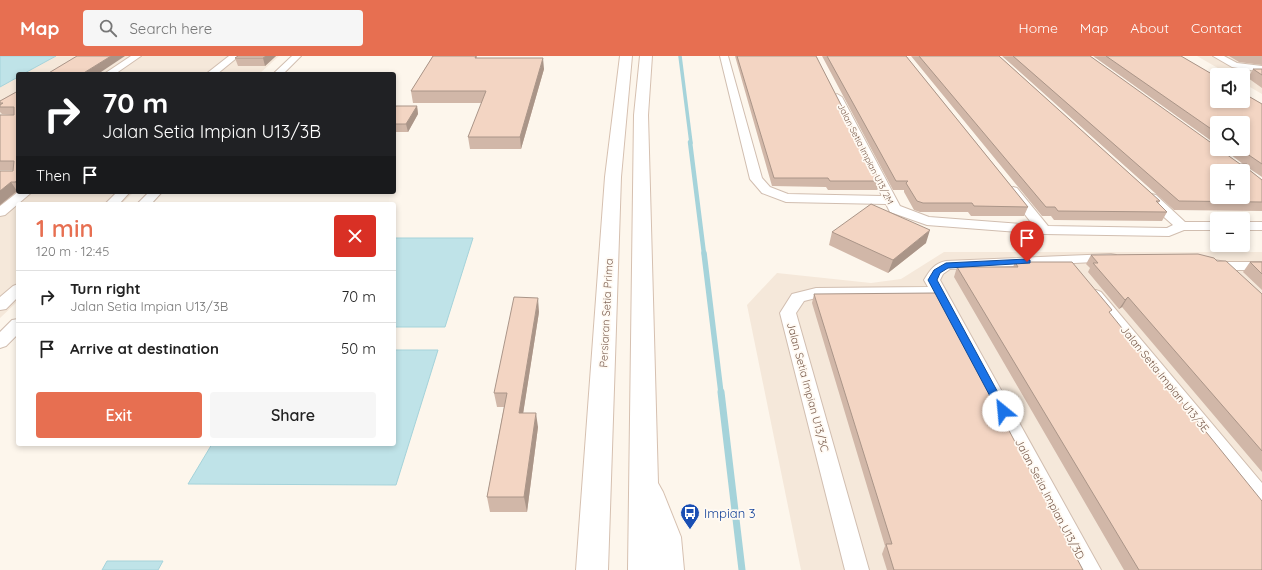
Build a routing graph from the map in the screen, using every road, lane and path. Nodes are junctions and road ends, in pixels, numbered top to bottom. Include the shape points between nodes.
1 (137, 56) edge
2 (234, 56) edge
3 (297, 56) edge
4 (626, 56) edge
5 (724, 56) edge
6 (1217, 56) edge
7 (648, 62) edge
8 (1262, 69) edge
9 (112, 72) edge
10 (214, 72) edge
11 (280, 72) edge
12 (830, 84) edge
13 (641, 115) junction
14 (614, 177) junction
15 (1004, 181) edge
16 (1142, 190) edge
17 (23, 194) edge
18 (122, 194) edge
19 (154, 194) edge
20 (113, 202) edge
21 (145, 202) edge
22 (893, 204) junction
23 (0, 212) edge
24 (1182, 226) junction
25 (1210, 226) edge
26 (1250, 226) edge
27 (1262, 226) edge
28 (1044, 230) junction
29 (1122, 258) edge
30 (1068, 260) junction
31 (1199, 260) edge
32 (1225, 266) junction
33 (1262, 266) edge
34 (1241, 281) edge
35 (936, 286) junction
36 (16, 291) edge
37 (0, 305) edge
38 (16, 326) edge
39 (0, 342) edge
40 (644, 480) junction
41 (1262, 498) edge
42 (592, 570) edge
43 (644, 570) edge
44 (668, 570) edge
45 (857, 570) edge
46 (1089, 570) edge

1 - 9 street
2 - 10 street
3 - 11 street
4 - 14 street, Persiaran Setia Prima
5 - 22 street via 756,178 766,190 786,198
6 - 8 street via 1235,65
7 - 13 street
12 - 22 street, Jalan Setia Impian U13/2M
13 - 14 street via 630,135 628,174
13 - 40 street
14 - 42 street, Persiaran Setia Prima
15 - 28 street
16 - 24 street
17 - 23 street
18 - 20 street
19 - 21 street
22 - 28 street via 927,221
24 - 25 street
24 - 28 street via 1169,232
26 - 27 street
29 - 30 street
30 - 35 street via 946,265 937,271
30 - 41 street, Jalan Setia Impian U13/3E
31 - 32 street
32 - 33 street
32 - 34 street
35 - 45 street, Jalan Setia Impian U13/3C via 798,296 788,313
35 - 46 street, Jalan Setia Impian U13/3D
36 - 37 street
38 - 39 street
40 - 43 street
40 - 44 street via 666,537

